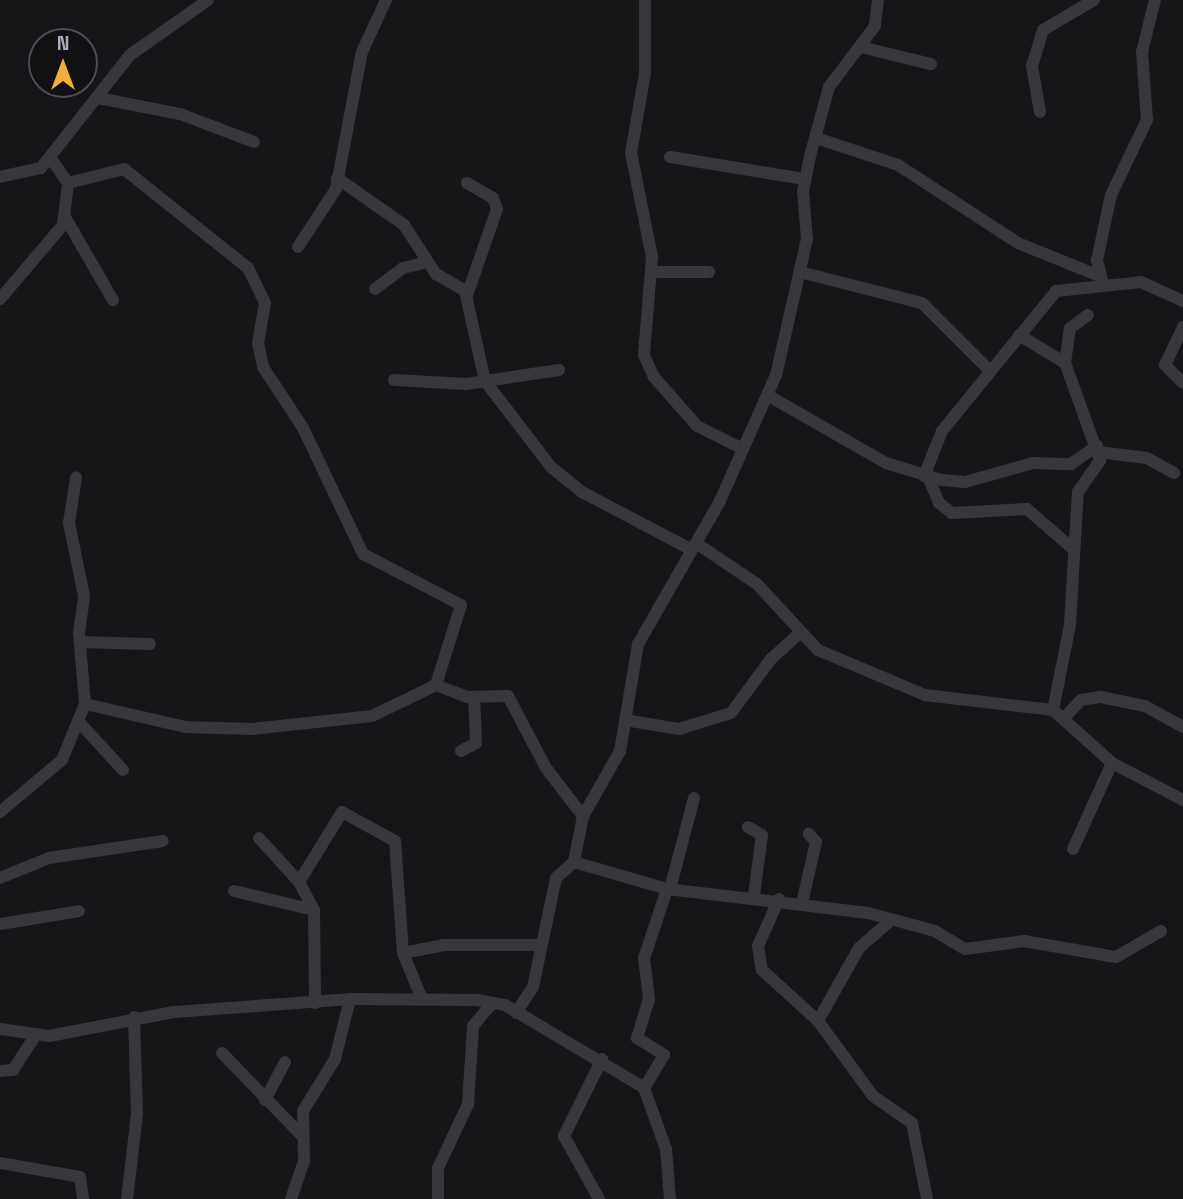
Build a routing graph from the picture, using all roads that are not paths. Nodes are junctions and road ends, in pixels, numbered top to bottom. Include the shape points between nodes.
1 (208, 0) edge
2 (386, 0) edge
3 (645, 0) edge
4 (878, 0) edge
5 (1094, 0) edge
6 (1155, 0) edge
7 (860, 47) junction
8 (931, 64) dead end
9 (98, 98) junction
10 (1040, 112) dead end
11 (816, 138) junction
12 (254, 142) dead end
13 (670, 157) dead end
14 (51, 159) junction
15 (0, 177) edge
16 (337, 178) junction
17 (804, 179) junction
18 (68, 183) junction
19 (467, 183) dead end
20 (65, 217) junction
21 (298, 247) dead end
22 (427, 262) junction
23 (652, 272) junction
24 (709, 272) dead end
25 (800, 272) junction
26 (1103, 279) junction
27 (375, 289) dead end
28 (467, 295) junction
29 (0, 299) edge
30 (113, 300) dead end
31 (1183, 301) edge
32 (1088, 314) dead end
33 (1183, 327) edge
34 (1019, 335) junction
35 (1065, 363) junction
36 (988, 369) junction
37 (559, 370) dead end
38 (394, 380) dead end
39 (485, 381) junction
40 (1183, 383) edge
41 (769, 396) junction
42 (741, 448) junction
43 (1098, 449) junction
44 (1174, 473) dead end
45 (926, 476) junction
46 (76, 478) dead end
47 (693, 546) junction
48 (1073, 549) junction
49 (799, 634) junction
50 (80, 642) junction
51 (150, 644) dead end
52 (436, 685) junction
53 (474, 697) junction
54 (85, 704) junction
55 (1053, 710) junction
56 (1065, 717) junction
57 (625, 720) junction
58 (79, 722) junction
59 (1183, 727) edge
60 (461, 751) dead end
61 (1112, 763) junction
62 (123, 770) dead end
63 (694, 798) dead end
64 (1183, 800) edge
65 (0, 812) edge
66 (583, 816) junction
67 (748, 827) dead end
68 (809, 834) dead end
69 (259, 838) dead end
70 (163, 841) dead end
71 (1073, 849) dead end
72 (574, 862) junction
73 (0, 878) edge
74 (299, 882) junction
75 (669, 889) junction
76 (234, 891) dead end
77 (754, 895) junction
78 (779, 899) junction
79 (802, 903) junction
80 (314, 910) junction
81 (79, 911) dead end
82 (889, 922) junction
83 (0, 924) edge
84 (1161, 931) dead end
85 (540, 945) junction
86 (403, 953) junction
87 (350, 999) junction
88 (422, 999) junction
89 (315, 1003) junction
90 (492, 1003) junction
91 (516, 1013) junction
92 (134, 1017) junction
93 (818, 1021) junction
94 (0, 1029) edge
95 (35, 1036) junction
96 (222, 1053) dead end
97 (602, 1059) junction
98 (285, 1062) dead end
99 (0, 1071) edge
100 (644, 1088) junction
101 (265, 1100) junction
102 (303, 1138) junction
103 (0, 1163) edge
104 (83, 1199) edge
105 (127, 1199) edge
106 (291, 1199) edge
107 (438, 1199) edge
108 (599, 1199) edge
109 (670, 1199) edge
110 (927, 1199) edge

1 - 9 street via 141,44
2 - 16 street via 362,52
3 - 23 street via 645,73 631,153
4 - 7 street via 875,26
5 - 10 street via 1042,30 1032,66
6 - 26 street via 1142,52 1147,120 1111,195
7 - 8 street
7 - 11 street via 828,87
9 - 12 street via 180,114
9 - 14 street
11 - 17 street
11 - 26 street via 898,165 1018,243
13 - 17 street
14 - 15 street via 34,171
14 - 18 street
16 - 21 street
16 - 22 street via 404,225
17 - 25 street via 807,239
18 - 20 street
18 - 52 street via 124,169 248,268 265,303 258,343 263,367 303,428 363,554 461,605
19 - 28 street via 493,198 497,209
20 - 29 street
20 - 30 street
22 - 27 street via 403,268
22 - 28 street
23 - 24 street
23 - 42 street via 644,339 647,366 697,426
25 - 36 street via 922,303
25 - 41 street
26 - 31 street via 1148,284
26 - 34 street via 1056,291
28 - 39 street via 470,334
32 - 35 street via 1070,328
33 - 40 street via 1165,365
34 - 35 street
34 - 36 street
35 - 43 street
36 - 45 street via 942,431
37 - 39 street
38 - 39 street
39 - 47 street via 519,430 568,481
41 - 42 street
41 - 45 street via 833,436
42 - 47 street
43 - 44 street via 1147,458
43 - 45 street via 1071,464 1033,463 965,482
43 - 48 street via 1097,469 1078,492
45 - 48 street via 939,503 951,513 1027,509
46 - 50 street via 69,523 84,596
47 - 49 street via 757,583
47 - 57 street via 638,644
48 - 55 street via 1070,625
49 - 55 street via 818,650 925,695
49 - 57 street via 771,659 731,713 679,729
50 - 51 street
50 - 54 street
52 - 53 street
52 - 54 street via 372,716 251,729 186,727
53 - 60 street via 476,743
53 - 66 street via 513,698 534,748
54 - 58 street
55 - 56 street
56 - 59 street via 1081,700 1101,697 1145,706
56 - 61 street
57 - 66 street via 608,780
58 - 62 street
58 - 65 street via 62,760
61 - 64 street
61 - 71 street
63 - 75 street
66 - 72 street
67 - 77 street via 762,835
68 - 79 street via 817,842
69 - 74 street
70 - 73 street via 49,858
72 - 75 street
72 - 85 street via 556,877
74 - 80 street
74 - 86 street via 339,813 386,832 398,850
75 - 77 street
75 - 100 street via 644,958 649,999 638,1032 664,1055
76 - 80 street
77 - 78 street
78 - 79 street
78 - 93 street via 757,958
79 - 82 street
80 - 89 street
81 - 83 street
82 - 84 street via 936,931 965,949 1024,941 1116,957
82 - 93 street via 859,948
85 - 86 street via 437,946
85 - 91 street via 530,997
86 - 88 street
87 - 88 street
87 - 89 street
87 - 102 street via 335,1059 303,1111
88 - 90 street
89 - 92 street
90 - 91 street
90 - 107 street via 473,1026 468,1104 438,1168
91 - 97 street
92 - 95 street
92 - 105 street via 137,1114
93 - 110 street via 873,1096 912,1123
94 - 95 street
95 - 99 street via 13,1070
96 - 101 street
97 - 100 street
97 - 108 street via 564,1136
98 - 101 street
100 - 109 street via 666,1149
101 - 102 street
102 - 106 street via 304,1161
103 - 104 street via 80,1177

